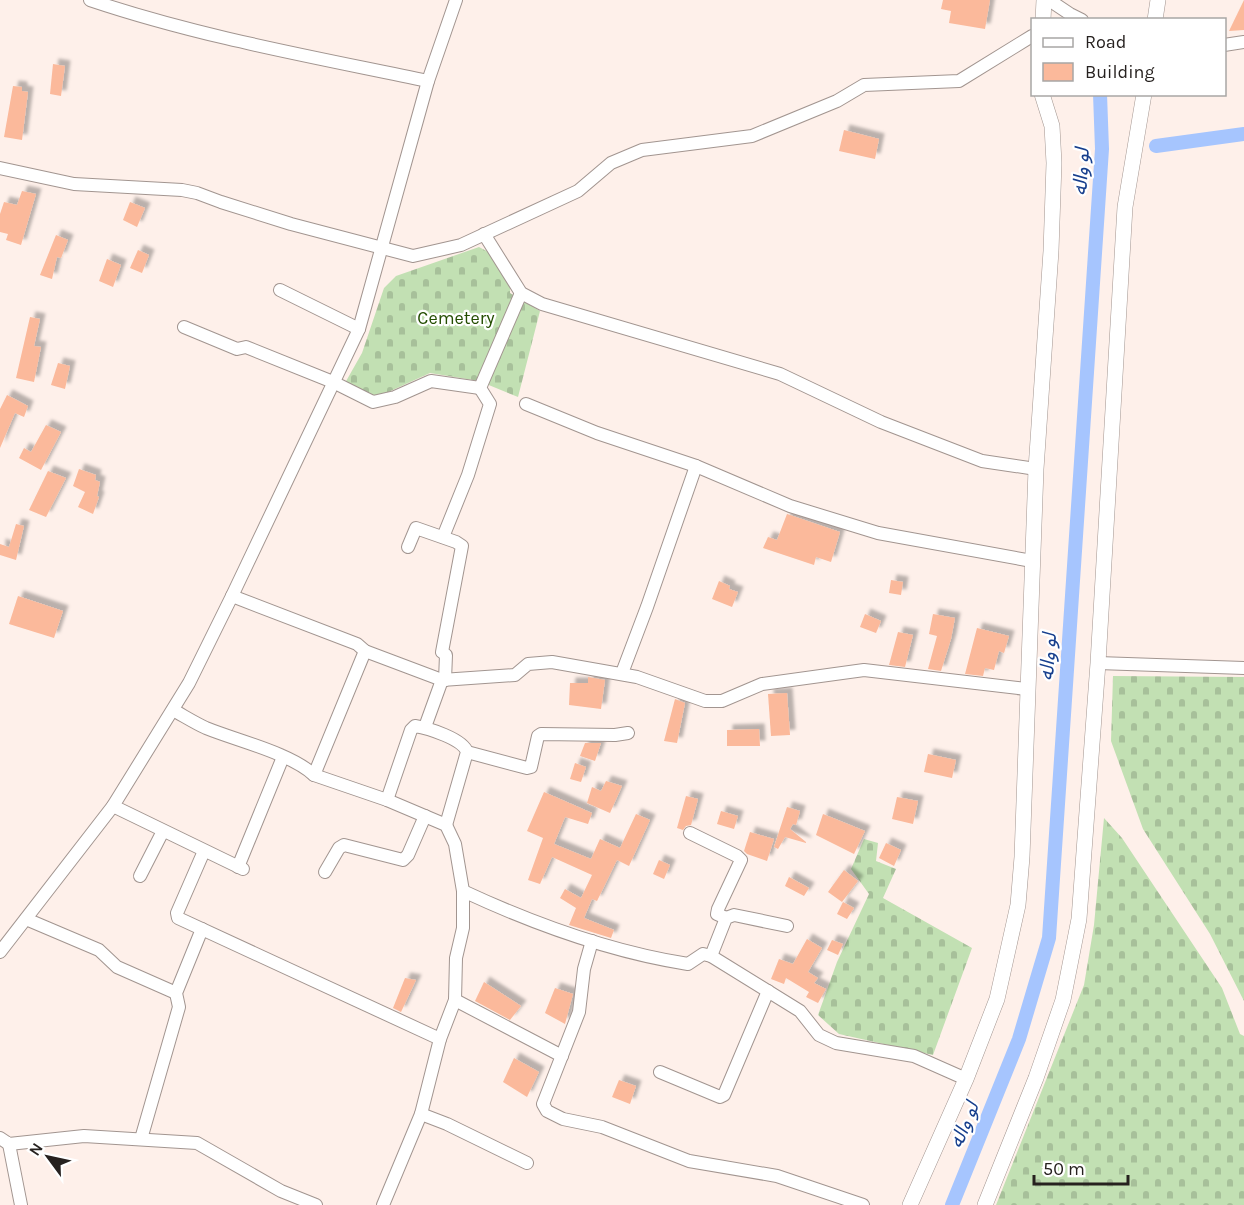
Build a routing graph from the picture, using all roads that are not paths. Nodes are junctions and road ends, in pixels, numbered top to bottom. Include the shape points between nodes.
1 (90, 0) edge
2 (456, 0) edge
3 (1044, 0) edge
4 (1049, 0) edge
5 (1158, 0) edge
6 (1042, 18) edge
7 (1078, 18) edge
8 (1155, 18) edge
9 (1031, 37) edge
10 (1244, 42) edge
11 (1226, 45) edge
12 (428, 81) junction
13 (1043, 96) edge
14 (1144, 96) edge
15 (0, 168) edge
16 (484, 234) junction
17 (382, 249) junction
18 (280, 290) dead end
19 (521, 293) junction
20 (184, 327) dead end
21 (359, 329) junction
22 (333, 382) junction
23 (480, 388) junction
24 (526, 404) dead end
25 (696, 466) junction
26 (1036, 469) junction
27 (443, 537) junction
28 (408, 547) dead end
29 (1032, 561) junction
30 (232, 596) junction
31 (365, 651) junction
32 (1098, 663) junction
33 (1244, 668) edge
34 (622, 673) junction
35 (443, 680) junction
36 (1026, 689) junction
37 (173, 710) junction
38 (425, 727) junction
39 (628, 733) dead end
40 (467, 752) junction
41 (283, 757) junction
42 (314, 775) junction
43 (387, 800) junction
44 (113, 806) junction
45 (425, 816) junction
46 (446, 825) junction
47 (164, 831) junction
48 (690, 833) dead end
49 (204, 851) junction
50 (325, 872) dead end
51 (140, 876) dead end
52 (463, 891) junction
53 (726, 918) junction
54 (26, 919) junction
55 (787, 926) dead end
56 (202, 930) junction
57 (592, 941) junction
58 (0, 952) edge
59 (711, 956) junction
60 (768, 991) junction
61 (176, 993) junction
62 (455, 1000) junction
63 (440, 1039) junction
64 (562, 1056) junction
65 (660, 1072) dead end
66 (966, 1079) junction
67 (421, 1114) junction
68 (141, 1139) junction
69 (4, 1141) edge
70 (527, 1163) dead end
71 (21, 1205) edge
72 (316, 1205) edge
73 (383, 1205) edge
74 (863, 1205) edge
75 (910, 1205) edge
76 (985, 1205) edge

1 - 12 street via 202,34
2 - 12 street
3 - 6 street
4 - 7 street
5 - 8 street
9 - 16 street via 959,81 864,85 837,101 752,136 642,150 611,164 578,190
10 - 11 street
12 - 17 street
13 - 26 street via 1052,126 1054,163
14 - 32 street via 1125,207
15 - 17 street via 74,184 197,193
16 - 17 street via 461,245 413,256
16 - 19 street
17 - 21 street
18 - 21 street
19 - 23 street
19 - 26 street via 542,304 780,374 881,422 982,460
20 - 22 street
21 - 22 street
22 - 23 street via 373,402 431,381
22 - 30 street
23 - 27 street via 490,404
24 - 25 street
25 - 29 street via 790,506 878,533
25 - 34 street
26 - 29 street
27 - 28 street via 416,528
27 - 35 street via 462,546 442,652 446,655
29 - 36 street
30 - 31 street via 357,644
30 - 37 street
31 - 35 street
31 - 42 street
32 - 33 street
32 - 76 street via 1079,919 1063,999
34 - 35 street via 552,662 528,664 515,675
34 - 36 street via 705,700 722,701 762,684 864,669
35 - 38 street
36 - 66 street via 1018,905 997,999
37 - 41 street via 205,727
37 - 44 street
38 - 40 street via 459,742
38 - 43 street via 415,726 411,730
39 - 40 street via 541,734 531,767 527,768
40 - 46 street
41 - 42 street
41 - 49 street via 241,868
42 - 43 street
43 - 45 street
44 - 47 street
44 - 54 street
45 - 46 street
45 - 50 street via 403,860 344,845
46 - 52 street via 455,844
47 - 49 street
47 - 51 street
48 - 53 street via 741,860 718,909 717,914
49 - 56 street via 177,913 178,918
52 - 57 street
52 - 62 street
53 - 55 street via 734,915
53 - 59 street
54 - 58 street
54 - 61 street via 99,950 117,967
56 - 61 street
56 - 63 street
57 - 59 street via 688,964 703,954
57 - 64 street via 579,1012
59 - 60 street
60 - 65 street via 724,1095 720,1097
60 - 66 street via 800,1011 819,1035 836,1043 914,1056
61 - 68 street via 179,1007
62 - 63 street
62 - 64 street
63 - 67 street
64 - 74 street via 543,1107 563,1119 602,1127 688,1161 777,1176
66 - 75 street
67 - 70 street
67 - 73 street
68 - 69 street via 84,1136
68 - 72 street via 197,1143 281,1191
69 - 71 street

